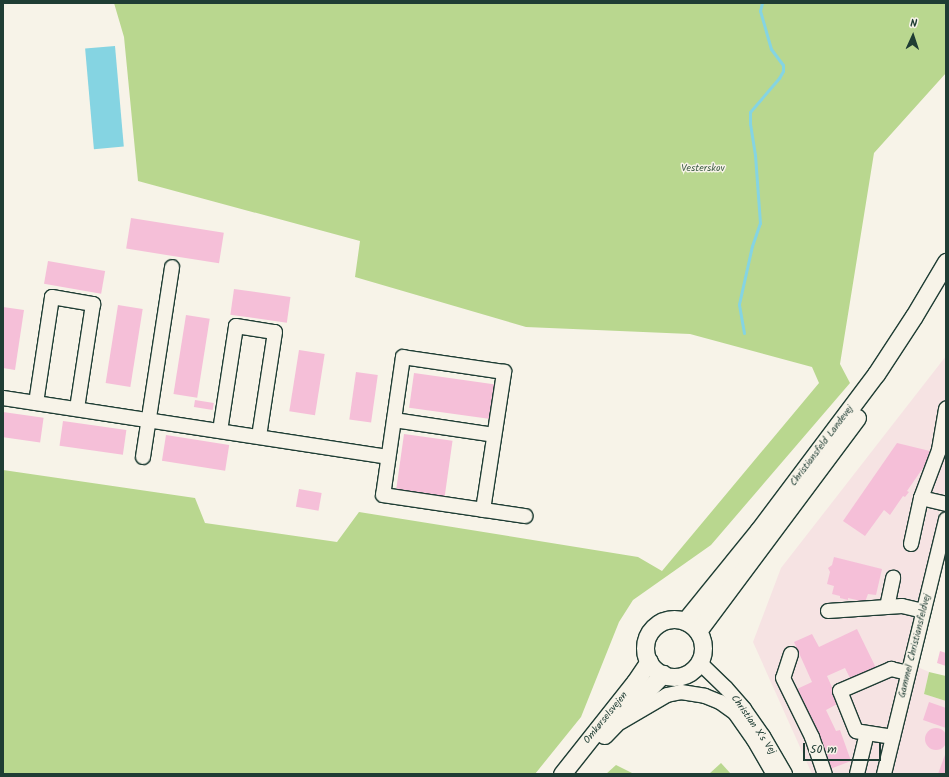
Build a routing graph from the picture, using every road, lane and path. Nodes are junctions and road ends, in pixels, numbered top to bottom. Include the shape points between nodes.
1 (946, 262) edge
2 (172, 267) dead end
3 (946, 284) edge
4 (3, 398) edge
5 (36, 403) junction
6 (77, 409) junction
7 (946, 409) edge
8 (149, 420) junction
9 (394, 420) junction
10 (220, 431) junction
11 (494, 435) junction
12 (259, 437) junction
13 (143, 457) dead end
14 (388, 457) junction
15 (921, 498) junction
16 (946, 504) edge
17 (483, 510) junction
18 (525, 516) dead end
19 (946, 519) edge
20 (911, 544) dead end
21 (893, 578) dead end
22 (887, 607) junction
23 (828, 611) dead end
24 (923, 612) junction
25 (691, 626) junction
26 (790, 654) dead end
27 (649, 661) junction
28 (699, 662) junction
29 (908, 673) junction
30 (663, 674) junction
31 (611, 728) junction
32 (867, 733) junction
33 (893, 737) junction
34 (562, 774) edge
35 (566, 774) edge
36 (774, 774) edge
37 (785, 774) edge
38 (825, 774) edge
39 (857, 774) edge
40 (884, 774) edge

1 - 25 main road, Christiansfeld Landevej via 876,374 754,536
2 - 8 street
3 - 25 main road, Christiansfeld Landevej via 913,338 857,419
4 - 5 street
5 - 6 street
5 - 6 street via 52,297 93,304
6 - 8 street
7 - 15 street via 939,450
8 - 10 street
8 - 13 street
9 - 11 street
9 - 11 street via 404,357 504,372
9 - 14 street
10 - 12 street
10 - 12 street via 236,326 244,327 275,332
11 - 17 street
12 - 14 street
14 - 17 street via 383,495
15 - 16 street
15 - 20 street
17 - 18 street
19 - 24 street, Gammel Christiansfeldvej
21 - 22 street
22 - 23 street
22 - 24 street via 902,606
24 - 29 street, Gammel Christiansfeldvej
25 - 27 main road via 668,620 653,628 646,644
25 - 28 main road via 703,646
26 - 38 street via 783,678 812,737
27 - 30 main road
27 - 34 main road, Omkørselsvejen
28 - 30 main road via 686,674
28 - 37 street, Christian X's Vej via 744,709
29 - 32 street via 891,669 840,692 856,731
29 - 33 street, Gammel Christiansfeldvej
30 - 31 main road, Omkørselsvejen
31 - 35 main road, Omkørselsvejen
31 - 36 street via 666,695 681,692 705,696 720,702 735,713
32 - 33 street
32 - 39 street
33 - 40 street, Gammel Christiansfeldvej

